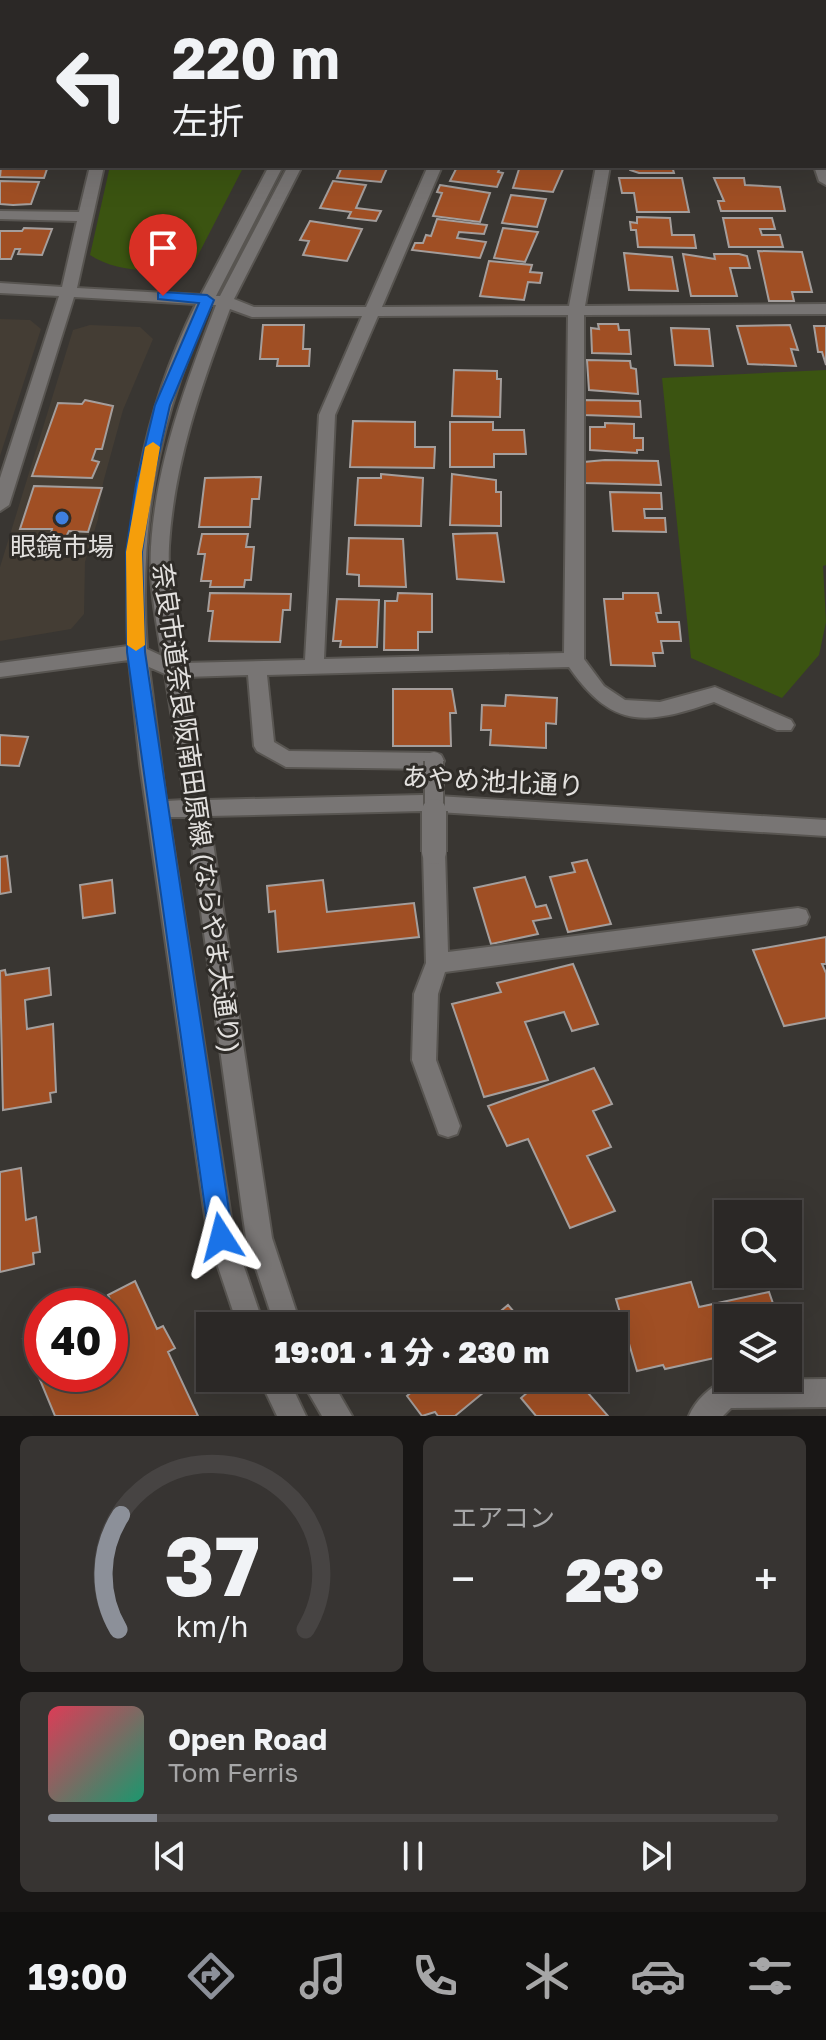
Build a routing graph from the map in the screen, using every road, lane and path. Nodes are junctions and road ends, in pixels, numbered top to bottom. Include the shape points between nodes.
1 (97, 168) edge
2 (275, 168) edge
3 (294, 168) edge
4 (434, 168) edge
5 (603, 168) edge
6 (0, 215) edge
7 (86, 217) junction
8 (0, 288) edge
9 (69, 289) junction
10 (216, 300) junction
11 (826, 309) edge
12 (576, 311) junction
13 (371, 313) junction
14 (0, 505) edge
15 (136, 652) junction
16 (574, 660) junction
17 (257, 668) junction
18 (314, 668) junction
19 (0, 670) edge
20 (173, 670) junction
21 (784, 725) dead end
22 (197, 808) junction
23 (157, 809) junction
24 (826, 828) edge
25 (798, 917) dead end
26 (437, 963) junction
27 (448, 1126) dead end
28 (246, 1312) edge
29 (283, 1312) edge
30 (280, 1392) edge
31 (323, 1392) edge
32 (826, 1393) edge
33 (292, 1416) edge
34 (338, 1416) edge
35 (703, 1416) edge

1 - 7 street
2 - 10 street
3 - 10 street, 奈良市道奈良阪南田原線 (ならやま大通り)
4 - 13 street
5 - 12 street
6 - 7 street
7 - 9 street
8 - 9 street
9 - 10 street
9 - 14 street
10 - 13 street via 252,312
10 - 15 street via 163,405 144,484 134,552
10 - 20 street, 奈良市道奈良阪南田原線 (ならやま大通り) via 168,473 160,549
11 - 12 street
12 - 13 street
12 - 16 street
13 - 18 street via 327,415
15 - 19 street
15 - 20 street
15 - 23 street
16 - 18 street
16 - 21 street via 604,699 640,713 715,694
17 - 18 street
17 - 20 street
17 - 26 street, bridge via 264,746 286,759 434,761
20 - 22 street, 奈良市道奈良阪南田原線 (ならやま大通り)
22 - 23 street, あやめ池北通り
22 - 24 street, あやめ池北通り via 422,803
22 - 29 street, 奈良市道奈良阪南田原線 (ならやま大通り) via 259,1238
23 - 28 street via 221,1237
25 - 26 street
26 - 27 street via 426,994 424,1060
30 - 33 street
31 - 34 street
32 - 35 street via 725,1394

